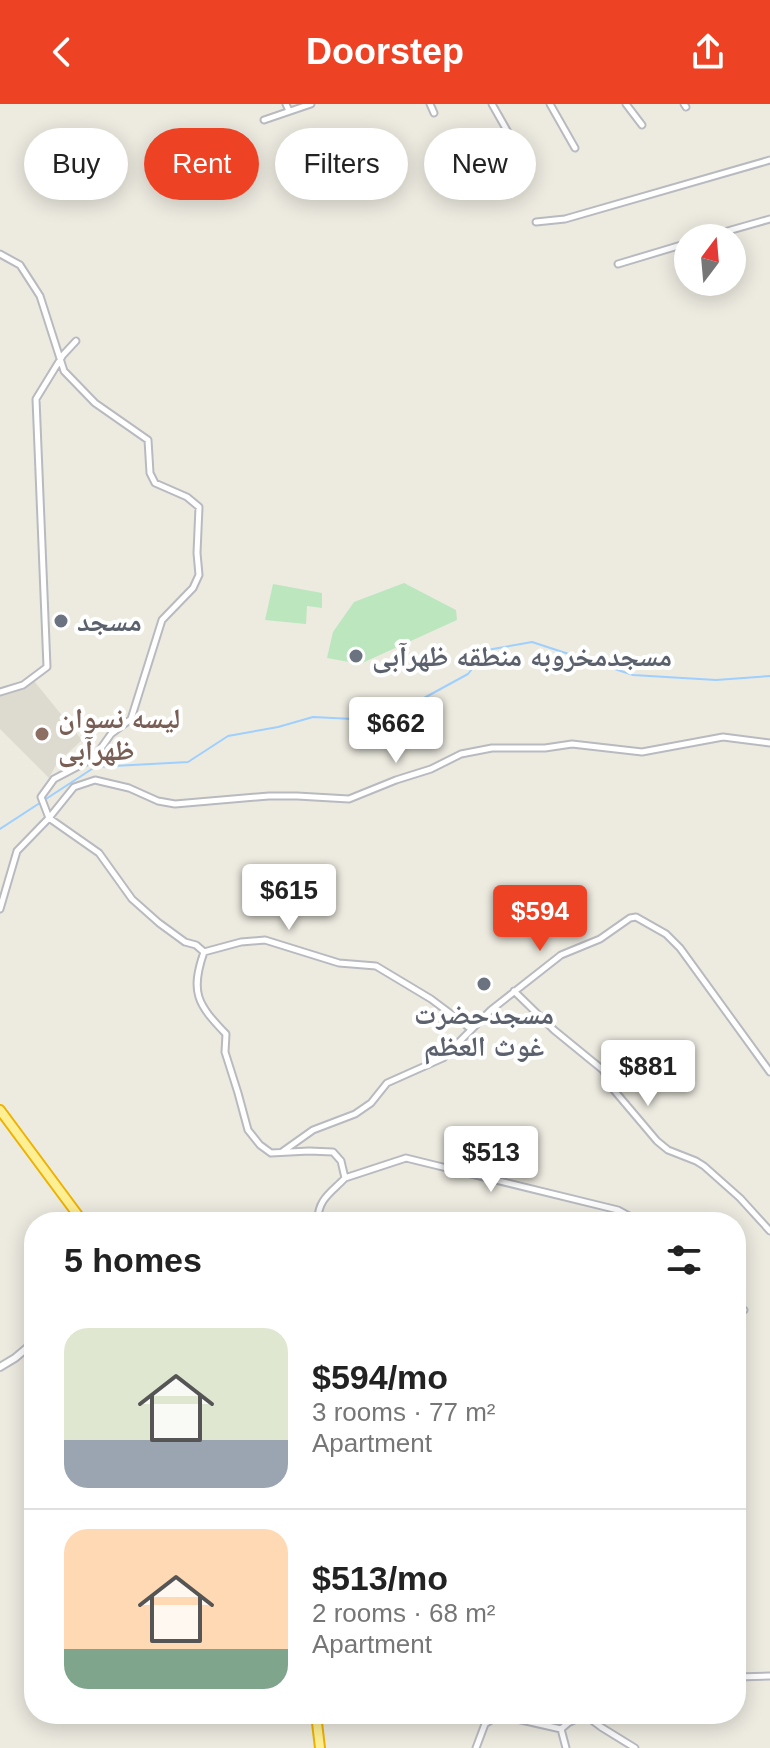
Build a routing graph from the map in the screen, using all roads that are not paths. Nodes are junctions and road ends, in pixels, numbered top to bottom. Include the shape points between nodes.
1 (286, 104) edge
2 (311, 104) edge
3 (430, 104) edge
4 (492, 104) edge
5 (550, 104) edge
6 (626, 104) edge
7 (289, 111) junction
8 (434, 113) dead end
9 (264, 120) dead end
10 (642, 125) dead end
11 (506, 128) edge
12 (575, 148) dead end
13 (770, 160) edge
14 (770, 219) edge
15 (536, 222) dead end
16 (746, 226) edge
17 (674, 247) edge
18 (0, 254) edge
19 (618, 264) dead end
20 (76, 341) dead end
21 (59, 361) junction
22 (0, 692) edge
23 (770, 743) edge
24 (49, 818) junction
25 (0, 909) edge
26 (204, 952) junction
27 (514, 991) junction
28 (471, 1029) junction
29 (770, 1072) edge
30 (0, 1110) edge
31 (281, 1153) junction
32 (345, 1178) junction
33 (76, 1212) edge
34 (320, 1212) edge
35 (622, 1212) edge
36 (770, 1231) edge
37 (24, 1350) edge
38 (0, 1367) edge
39 (770, 1676) edge
40 (746, 1677) edge
41 (317, 1724) edge
42 (485, 1724) edge
43 (540, 1724) edge
44 (567, 1724) edge
45 (598, 1724) edge
46 (561, 1729) junction
47 (620, 1739) junction
48 (320, 1748) edge
49 (476, 1748) edge
50 (566, 1748) edge
51 (616, 1748) edge
52 (635, 1748) edge

1 - 7 street
2 - 7 street
3 - 8 street
4 - 11 street
5 - 12 street
6 - 10 street
7 - 9 street
13 - 15 street via 565,219
14 - 16 street
17 - 19 street
18 - 21 street via 20,265 40,296
20 - 21 street
21 - 22 street via 36,399 47,667 23,685
21 - 24 street via 95,403 148,440 155,483 199,507 199,575 162,620 131,719 111,734 94,758 54,779 41,797
23 - 24 street via 723,737 642,752 572,744 492,748 461,754 349,799 269,796 175,804 95,780 74,787
24 - 25 street via 17,851
24 - 26 street via 99,853 132,899 159,923
26 - 28 street via 265,940 339,963 376,966
26 - 31 street via 195,981 199,999 226,1034 225,1052 248,1130 271,1153
27 - 28 street
27 - 29 street via 561,955 636,917 680,948
27 - 36 street via 603,1070 657,1141 704,1166
28 - 31 street via 443,1058 387,1083 355,1114 313,1130
30 - 33 highway
31 - 32 street via 333,1152
32 - 34 street via 326,1195
32 - 35 street via 406,1158
37 - 38 street
39 - 40 street
41 - 48 highway
42 - 49 street
43 - 46 street
44 - 46 street
45 - 47 street
46 - 50 street
47 - 51 street
47 - 52 street

